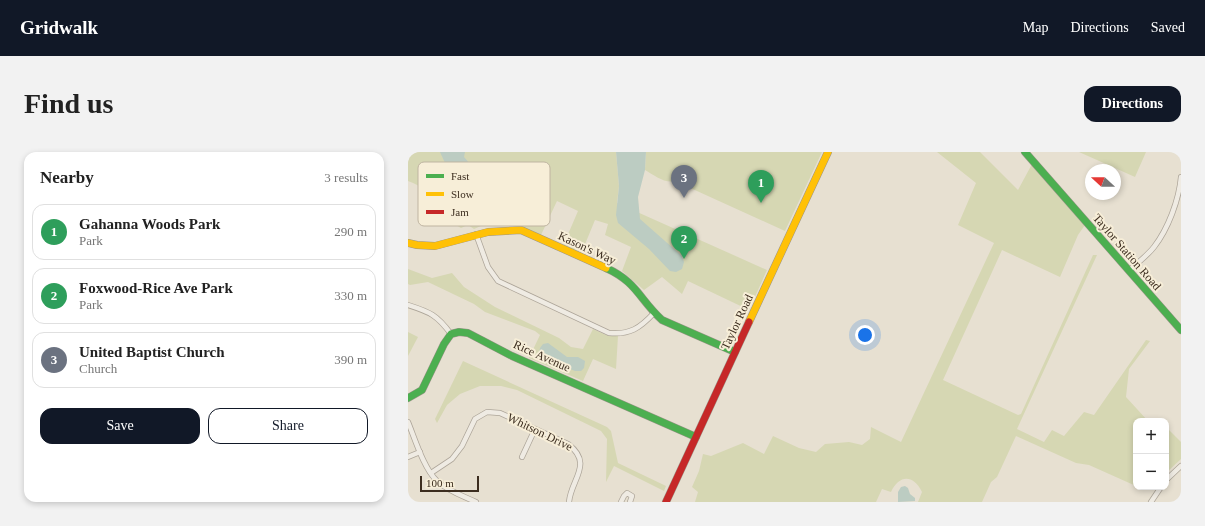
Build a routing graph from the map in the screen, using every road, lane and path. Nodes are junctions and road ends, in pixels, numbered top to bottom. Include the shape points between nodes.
1 (828, 152) edge
2 (1025, 152) edge
3 (1181, 177) edge
4 (476, 234) junction
5 (408, 243) edge
6 (1129, 271) junction
7 (408, 304) edge
8 (654, 313) junction
9 (1181, 330) edge
10 (451, 334) junction
11 (735, 352) junction
12 (408, 398) edge
13 (408, 422) edge
14 (535, 428) junction
15 (696, 437) junction
16 (420, 452) junction
17 (408, 457) edge
18 (522, 457) dead end
19 (1181, 466) edge
20 (431, 473) junction
21 (1169, 477) edge
22 (1159, 490) edge
23 (476, 502) edge
24 (568, 502) edge
25 (621, 502) edge
26 (630, 502) edge
27 (666, 502) edge
28 (1151, 502) edge

1 - 11 street, Taylor Road
2 - 6 street, Taylor Station Road
3 - 6 street via 1173,211 1164,232 1154,247
4 - 5 street, Kason's Way via 438,246
4 - 8 street, Kason's Way via 509,229 521,230 619,274 640,292
4 - 8 street via 488,267 498,281 602,330 609,333 629,332 642,325
6 - 9 street, Taylor Station Road
7 - 10 street via 439,318
8 - 11 street, Kason's Way via 671,325
10 - 12 street via 422,390
10 - 15 street, Rice Avenue via 468,333 512,356
11 - 15 street, Taylor Road
13 - 16 street
14 - 18 street
14 - 20 street, Whitson Drive via 500,413 487,412 475,419 462,446 452,459
14 - 24 street, Whitson Drive via 577,450 581,460 580,468
15 - 27 street, Taylor Road
16 - 17 street
16 - 20 street
19 - 21 street
20 - 23 street via 437,482
22 - 28 street
25 - 26 street via 627,493 632,496

